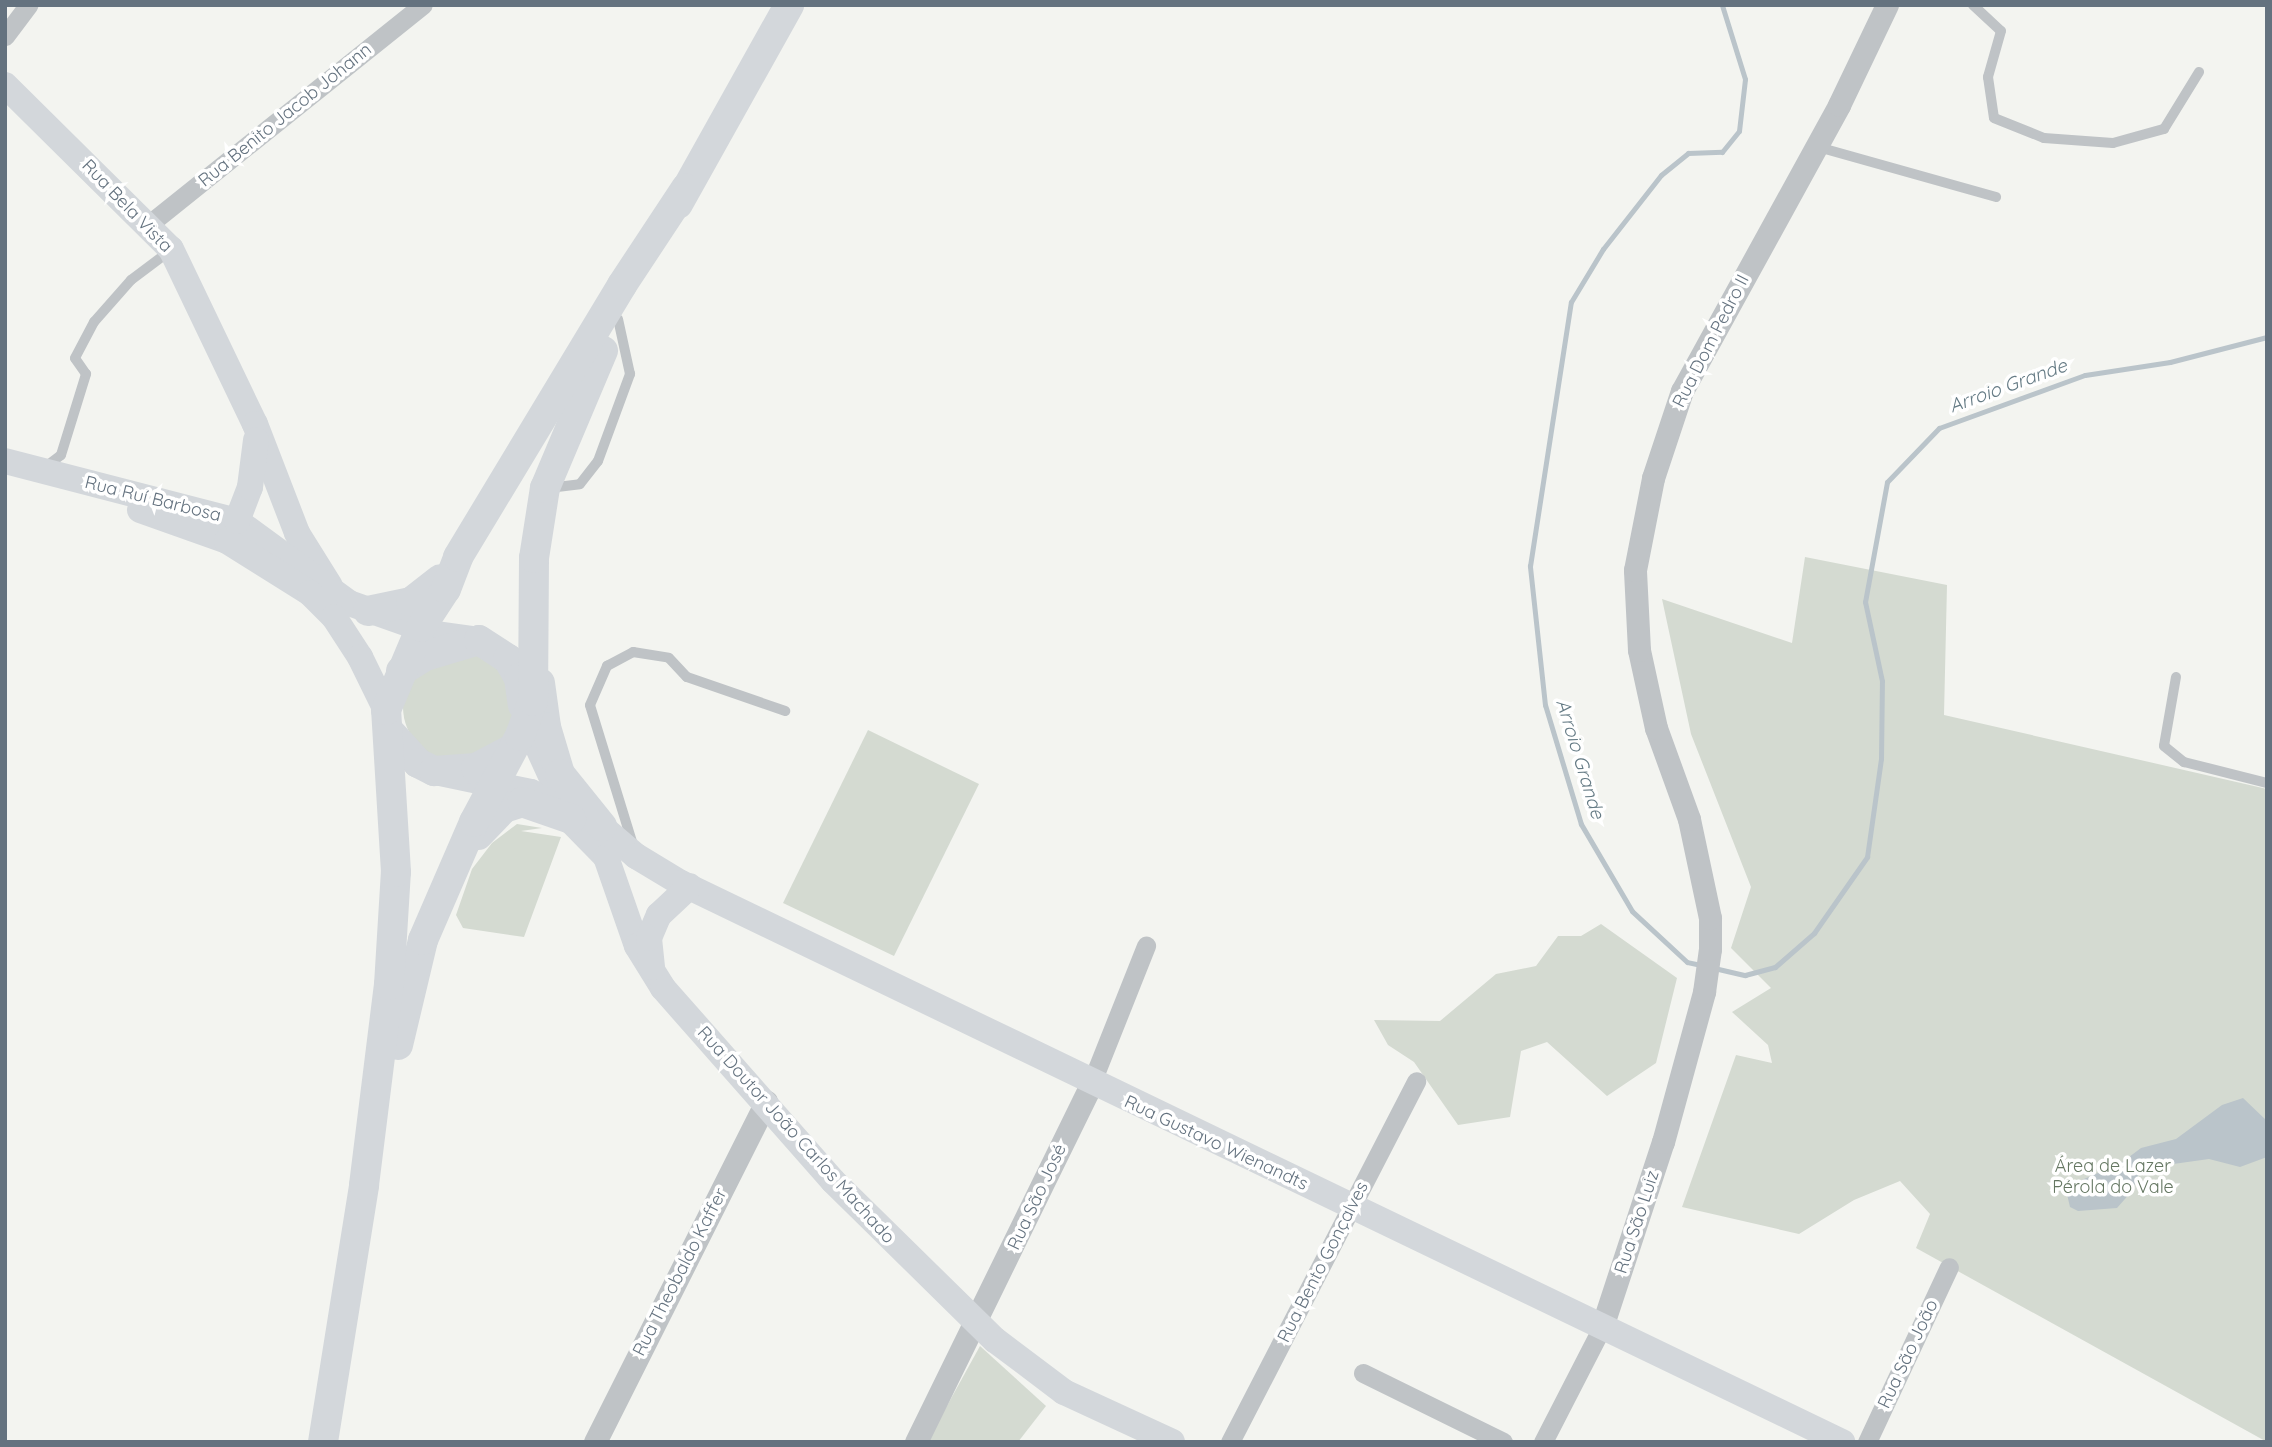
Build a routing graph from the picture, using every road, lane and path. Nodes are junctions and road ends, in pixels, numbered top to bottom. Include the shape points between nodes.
1 (28, 5) edge
2 (423, 5) edge
3 (789, 5) edge
4 (1887, 5) edge
5 (1973, 5) edge
6 (5, 36) edge
7 (2199, 72) dead end
8 (5, 85) edge
9 (1814, 146) junction
10 (686, 188) junction
11 (1996, 197) dead end
12 (148, 225) junction
13 (172, 249) junction
14 (618, 319) junction
15 (255, 424) junction
16 (5, 461) edge
17 (40, 472) junction
18 (545, 488) junction
19 (237, 521) junction
20 (458, 557) junction
21 (319, 593) junction
22 (531, 607) junction
23 (368, 611) junction
24 (421, 627) junction
25 (479, 640) junction
26 (401, 671) junction
27 (2176, 677) dead end
28 (785, 711) dead end
29 (525, 719) junction
30 (387, 720) junction
31 (510, 750) junction
32 (433, 771) junction
33 (2267, 783) edge
34 (496, 786) junction
35 (588, 828) junction
36 (636, 856) junction
37 (453, 870) junction
38 (690, 886) junction
39 (1146, 946) dead end
40 (652, 971) junction
41 (1704, 992) joint
42 (1416, 1082) dead end
43 (1091, 1084) junction
44 (766, 1102) junction
45 (364, 1185) junction
46 (1351, 1208) junction
47 (1949, 1267) dead end
48 (976, 1325) junction
49 (1602, 1327) junction
50 (1363, 1373) dead end
51 (323, 1442) edge
52 (595, 1442) edge
53 (916, 1442) edge
54 (1172, 1442) edge
55 (1230, 1442) edge
56 (1503, 1442) edge
57 (1543, 1442) edge
58 (1842, 1442) edge
59 (1867, 1442) edge

1 - 6 street
2 - 12 street, Rua Benito Jacob Johann
3 - 10 main road
4 - 9 street, Rua Dom Pedro II
5 - 7 lane via 2001,31 1988,77 1994,118 2044,138 2113,143 2164,129
8 - 12 main road, Rua Bela Vista
9 - 11 lane
9 - 41 street, Rua Dom Pedro II via 1682,391 1653,478 1635,570 1639,650 1656,728 1689,819 1710,918
10 - 14 main road
10 - 20 main road
12 - 13 main road, Rua Bela Vista
13 - 15 main road, Rua Bela Vista
13 - 17 lane via 131,280 94,321 75,358 86,374 61,455
14 - 18 main road
14 - 18 lane via 630,374 598,461 580,484
15 - 19 main road, Rua Bela Vista via 256,460
15 - 21 main road, Rua Bela Vista
16 - 17 main road, Rua Ruí Barbosa
17 - 19 main road, Rua Ruí Barbosa
17 - 21 main road, Rua Ruí Barbosa via 227,541
18 - 22 main road
19 - 21 main road via 246,538
20 - 23 main road via 411,603
20 - 24 main road via 446,589
21 - 23 main road
21 - 30 main road via 360,657
22 - 29 main road via 533,701
22 - 35 main road via 552,754
23 - 24 main road
24 - 25 main road
24 - 26 main road
25 - 26 main road via 433,653
25 - 29 main road via 508,659 519,678
26 - 30 main road
27 - 33 lane via 2164,746 2184,762
28 - 36 lane via 687,677 669,658 633,652 607,666 590,705
29 - 31 main road
29 - 35 main road via 551,779
30 - 32 main road via 418,763
30 - 45 main road via 396,872 389,985
31 - 32 main road via 477,768
31 - 34 main road
32 - 34 main road
34 - 35 main road via 531,792
34 - 37 main road
35 - 36 main road, Rua Gustavo Wienandts
35 - 37 main road via 522,802 504,808
35 - 40 main road, Rua Doutor João Carlos Machado via 606,857 629,926
36 - 38 main road, Rua Gustavo Wienandts
37 - 45 main road via 423,940
38 - 40 main road via 659,915 649,938
38 - 43 main road, Rua Gustavo Wienandts
39 - 43 street, Rua São José
40 - 44 main road, Rua Doutor João Carlos Machado
41 - 49 street, Rua São Luiz via 1664,1142
42 - 46 street, Rua Bento Gonçalves
43 - 46 main road, Rua Gustavo Wienandts
43 - 48 street, Rua São José
44 - 48 main road, Rua Doutor João Carlos Machado via 833,1181
44 - 52 street, Rua Theobaldo Kaffer
45 - 51 main road
46 - 49 main road, Rua Gustavo Wienandts
46 - 55 street, Rua Bento Gonçalves
47 - 59 street, Rua São João
48 - 53 street, Rua São José
48 - 54 main road, Rua Doutor João Carlos Machado via 1064,1392
49 - 57 street, Rua São Luiz
49 - 58 main road, Rua Gustavo Wienandts
50 - 56 street

